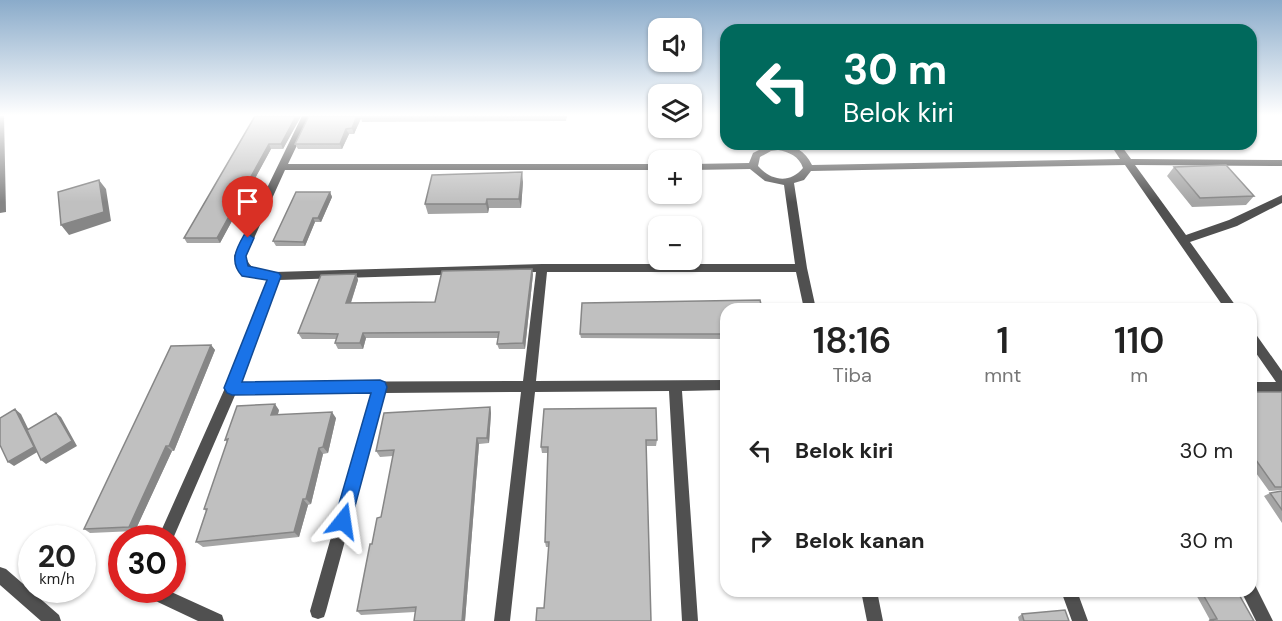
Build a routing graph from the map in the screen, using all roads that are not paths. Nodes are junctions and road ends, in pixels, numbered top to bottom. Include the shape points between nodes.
1 (292, 145) edge
2 (761, 150) edge
3 (792, 150) edge
4 (1119, 150) edge
5 (1127, 162) junction
6 (1282, 163) edge
7 (702, 166) edge
8 (753, 166) junction
9 (281, 167) junction
10 (648, 167) edge
11 (808, 168) junction
12 (789, 181) junction
13 (1282, 199) edge
14 (1184, 240) junction
15 (542, 268) junction
16 (801, 268) junction
17 (275, 276) junction
18 (809, 303) edge
19 (1228, 303) edge
20 (1257, 345) edge
21 (1282, 381) edge
22 (675, 385) junction
23 (720, 385) edge
24 (528, 386) junction
25 (380, 387) junction
26 (232, 388) junction
27 (1257, 388) edge
28 (1282, 388) edge
29 (172, 525) edge
30 (0, 575) edge
31 (870, 597) edge
32 (1071, 597) edge
33 (1252, 597) edge
34 (178, 603) edge
35 (318, 611) dead end
36 (53, 621) edge
37 (216, 621) edge
38 (502, 621) edge
39 (690, 621) edge
40 (875, 621) edge
41 (1080, 621) edge
42 (1265, 621) edge

1 - 9 street
2 - 8 street
3 - 11 street via 807,162
4 - 5 street
5 - 6 street
5 - 11 street
5 - 14 street
7 - 8 street
8 - 12 street via 772,181
9 - 10 street
9 - 17 street via 240,256 246,272
11 - 12 street via 800,178
12 - 16 street
13 - 14 street via 1233,223
14 - 19 street
15 - 16 street
15 - 17 street
15 - 24 street
16 - 18 street
17 - 26 street
20 - 21 street
22 - 23 street
22 - 24 street
22 - 39 street
24 - 25 street
24 - 38 street
25 - 26 street
25 - 35 street
26 - 29 street
27 - 28 street
30 - 36 street
31 - 40 street
32 - 41 street
33 - 42 street
34 - 37 street

